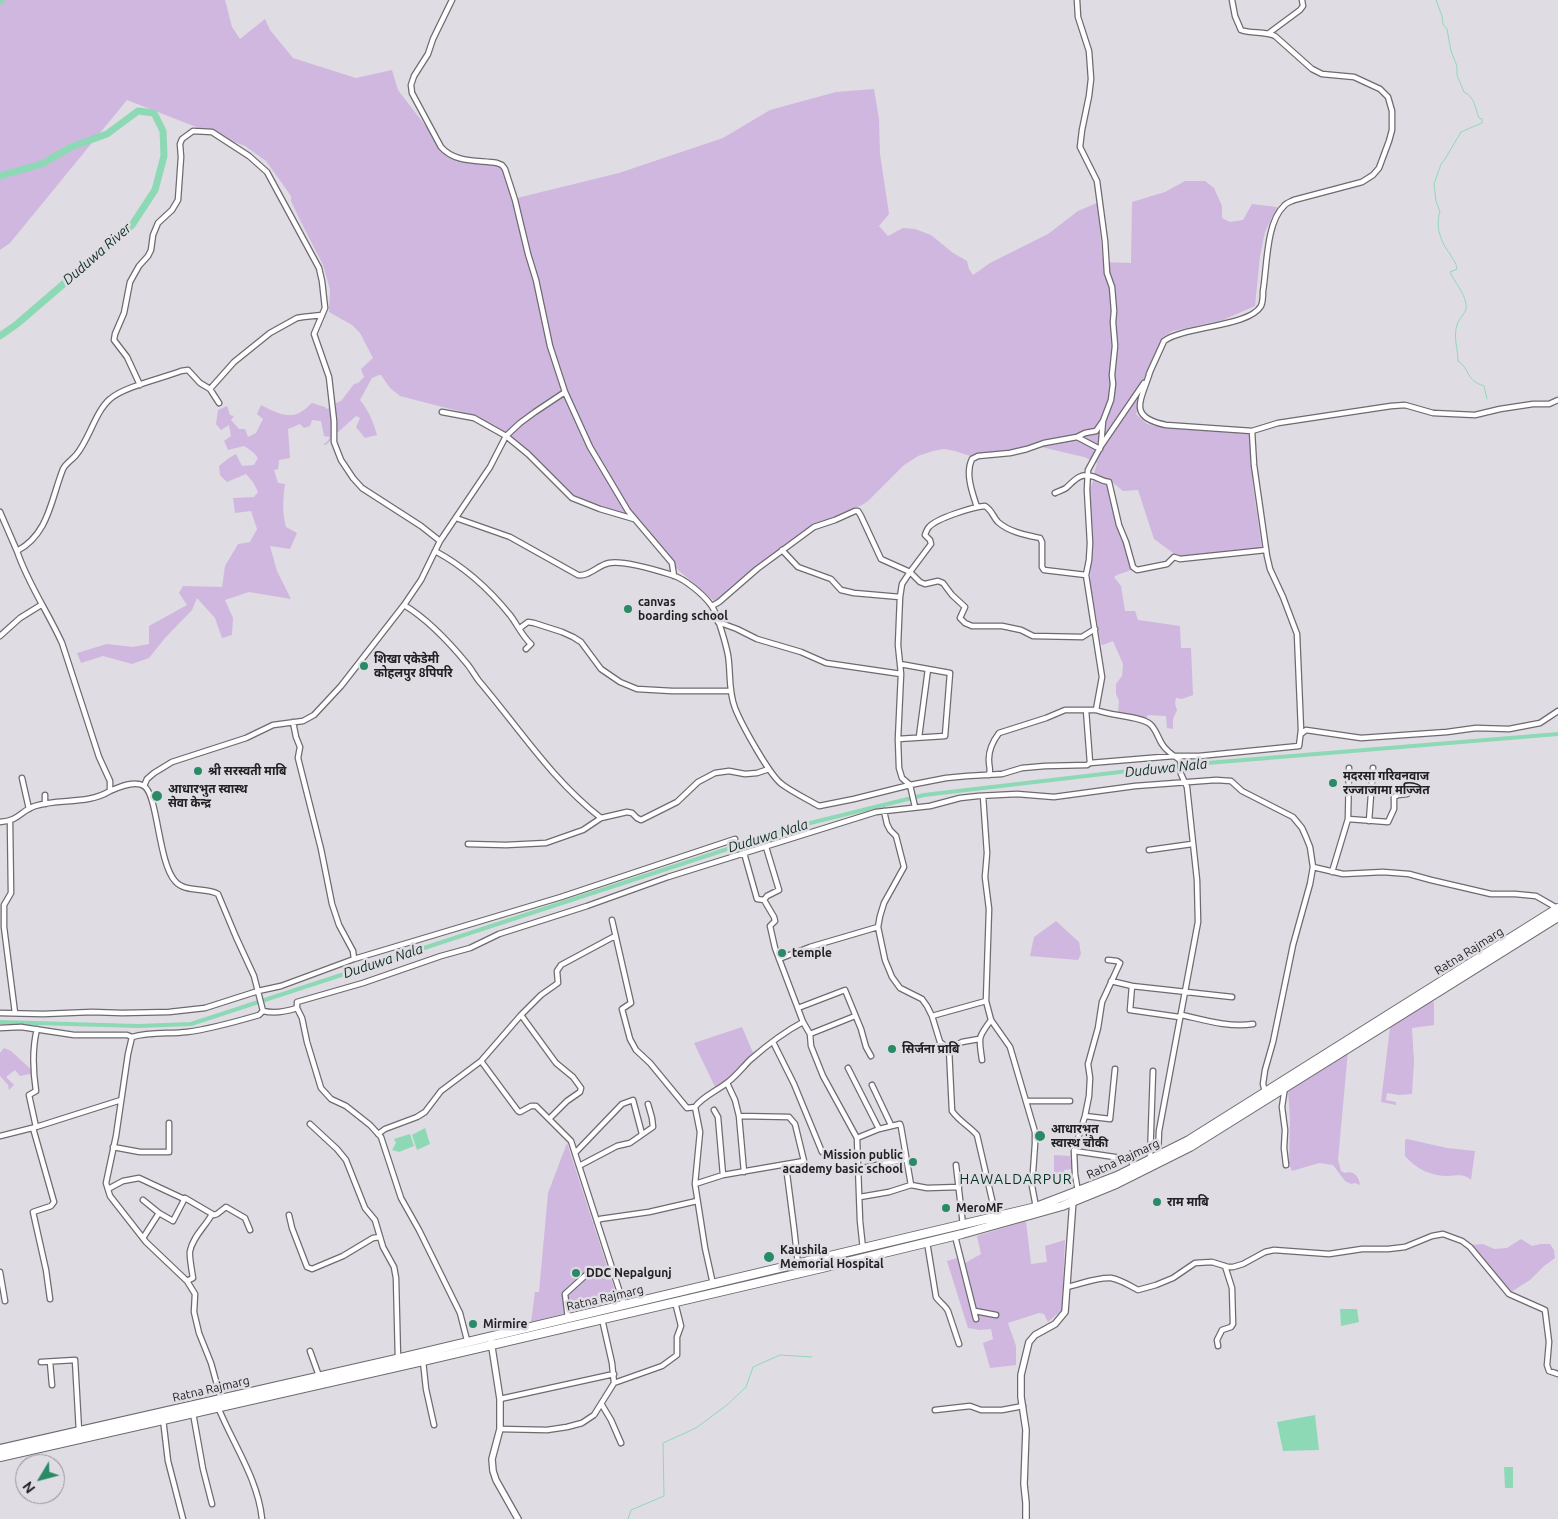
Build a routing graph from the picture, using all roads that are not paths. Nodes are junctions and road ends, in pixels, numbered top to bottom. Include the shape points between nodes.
1 (452, 0) edge
2 (1077, 0) edge
3 (1232, 0) edge
4 (1302, 0) edge
5 (1269, 33) junction
6 (322, 315) junction
7 (1150, 372) junction
8 (140, 385) junction
9 (210, 389) junction
10 (566, 392) junction
11 (1558, 400) edge
12 (219, 403) dead end
13 (442, 412) dead end
14 (1103, 421) junction
15 (1252, 431) junction
16 (506, 436) junction
17 (1077, 437) junction
18 (1100, 447) junction
19 (1087, 475) junction
20 (1055, 493) dead end
21 (977, 507) junction
22 (0, 512) edge
23 (456, 518) junction
24 (634, 519) junction
25 (440, 541) junction
26 (782, 550) junction
27 (1266, 550) junction
28 (17, 551) junction
29 (435, 551) junction
30 (910, 572) junction
31 (1086, 574) junction
32 (674, 576) junction
33 (900, 597) junction
34 (41, 605) junction
35 (404, 605) junction
36 (712, 606) junction
37 (718, 622) junction
38 (520, 628) junction
39 (1095, 629) junction
40 (0, 636) edge
41 (526, 649) dead end
42 (900, 664) junction
43 (928, 669) junction
44 (901, 674) junction
45 (730, 691) junction
46 (1086, 710) junction
47 (1096, 710) junction
48 (1558, 711) edge
49 (294, 722) junction
50 (1301, 734) junction
51 (919, 738) junction
52 (898, 739) junction
53 (1174, 756) junction
54 (1090, 763) junction
55 (1349, 768) dead end
56 (1373, 768) dead end
57 (768, 769) junction
58 (990, 775) junction
59 (22, 778) dead end
60 (1186, 782) junction
61 (910, 785) junction
62 (144, 786) junction
63 (110, 791) junction
64 (1407, 794) dead end
65 (44, 795) dead end
66 (983, 796) junction
67 (45, 804) junction
68 (915, 807) junction
69 (29, 809) junction
70 (884, 811) junction
71 (601, 818) junction
72 (1348, 819) junction
73 (10, 821) junction
74 (1369, 821) junction
75 (0, 822) edge
76 (735, 839) dead end
77 (468, 844) dead end
78 (1192, 844) junction
79 (766, 847) junction
80 (1149, 850) dead end
81 (744, 853) junction
82 (1313, 867) junction
83 (1332, 872) junction
84 (764, 900) junction
85 (1558, 908) edge
86 (1558, 917) edge
87 (612, 920) dead end
88 (878, 928) junction
89 (614, 936) junction
90 (354, 959) junction
91 (779, 959) junction
92 (1108, 960) dead end
93 (1111, 980) junction
94 (1132, 986) junction
95 (1185, 992) junction
96 (258, 993) junction
97 (1232, 997) dead end
98 (986, 1001) junction
99 (297, 1008) junction
100 (798, 1008) junction
101 (263, 1011) junction
102 (0, 1013) edge
103 (15, 1013) junction
104 (521, 1015) junction
105 (855, 1016) junction
106 (932, 1016) junction
107 (1180, 1016) junction
108 (991, 1020) junction
109 (803, 1022) junction
110 (1253, 1024) dead end
111 (0, 1028) edge
112 (37, 1029) junction
113 (810, 1034) junction
114 (132, 1037) junction
115 (979, 1039) junction
116 (773, 1042) junction
117 (949, 1049) junction
118 (871, 1056) dead end
119 (982, 1060) dead end
120 (481, 1061) junction
121 (848, 1068) dead end
122 (1115, 1069) dead end
123 (1153, 1071) dead end
124 (727, 1083) junction
125 (872, 1085) dead end
126 (1285, 1087) junction
127 (1265, 1092) junction
128 (121, 1100) junction
129 (1027, 1101) junction
130 (1070, 1101) dead end
131 (648, 1104) dead end
132 (695, 1107) junction
133 (714, 1110) dead end
134 (739, 1116) junction
135 (1085, 1116) junction
136 (550, 1119) junction
137 (169, 1123) dead end
138 (310, 1124) dead end
139 (891, 1125) junction
140 (34, 1127) junction
141 (879, 1129) junction
142 (378, 1134) junction
143 (642, 1134) junction
144 (0, 1136) edge
145 (857, 1138) junction
146 (114, 1147) junction
147 (1074, 1151) junction
148 (822, 1152) dead end
149 (575, 1153) junction
150 (1158, 1156) junction
151 (906, 1159) junction
152 (1150, 1160) junction
153 (956, 1165) dead end
154 (1286, 1165) dead end
155 (579, 1166) junction
156 (786, 1166) junction
157 (1134, 1168) junction
158 (858, 1169) junction
159 (744, 1172) junction
160 (723, 1175) junction
161 (695, 1184) junction
162 (911, 1185) junction
163 (959, 1187) junction
164 (108, 1189) junction
165 (1075, 1196) junction
166 (860, 1197) junction
167 (184, 1199) junction
168 (143, 1200) dead end
169 (697, 1201) junction
170 (1036, 1207) junction
171 (159, 1213) junction
172 (212, 1214) junction
173 (289, 1215) dead end
174 (996, 1217) junction
175 (597, 1222) junction
176 (963, 1225) junction
177 (250, 1230) dead end
178 (955, 1236) junction
179 (380, 1237) junction
180 (142, 1238) junction
181 (927, 1242) junction
182 (862, 1249) junction
183 (798, 1264) junction
184 (1225, 1266) junction
185 (0, 1272) edge
186 (588, 1274) dead end
187 (188, 1281) junction
188 (714, 1284) junction
189 (1066, 1287) junction
190 (50, 1299) dead end
191 (5, 1301) dead end
192 (675, 1302) junction
193 (624, 1305) junction
194 (975, 1311) junction
195 (996, 1315) dead end
196 (568, 1318) junction
197 (602, 1319) junction
198 (976, 1319) dead end
199 (491, 1341) junction
200 (958, 1344) dead end
201 (468, 1346) junction
202 (1218, 1346) dead end
203 (310, 1351) dead end
204 (398, 1359) junction
205 (423, 1361) junction
206 (41, 1362) dead end
207 (50, 1362) junction
208 (614, 1374) junction
209 (1558, 1374) edge
210 (319, 1376) junction
211 (614, 1383) junction
212 (52, 1384) dead end
213 (500, 1399) junction
214 (220, 1403) junction
215 (602, 1406) junction
216 (1023, 1406) junction
217 (935, 1410) dead end
218 (193, 1413) junction
219 (163, 1419) junction
220 (434, 1425) dead end
221 (500, 1429) junction
222 (79, 1431) junction
223 (621, 1443) dead end
224 (0, 1449) edge
225 (0, 1457) edge
226 (212, 1504) dead end
227 (183, 1519) edge
228 (262, 1519) edge
229 (518, 1519) edge
230 (1026, 1519) edge

1 - 10 street via 428,54 414,76 412,93 446,153 460,160 497,163 505,169 536,280 550,346
2 - 14 street via 1078,17 1089,51 1091,79 1080,147 1097,181 1114,311 1113,384
3 - 5 street via 1241,30
4 - 5 street via 1300,10
5 - 7 street via 1284,42 1312,69 1322,74 1354,77 1380,89 1388,97 1392,130 1383,159 1379,168 1362,182 1284,204 1274,222 1267,252 1261,306 1244,318 1169,337
6 - 8 street via 325,308 320,268 267,172 250,156 212,132 192,131 180,144 178,200 158,224 148,256 130,282 124,314 115,334 114,340 127,357
6 - 9 street via 303,316 270,333 234,362
6 - 25 street via 314,334 329,376 334,442 341,460 362,488
7 - 15 street via 1140,402 1142,416 1147,419 1166,426
7 - 18 street
8 - 9 street via 188,370
8 - 28 street via 109,399 77,454 65,465 46,521 37,535
9 - 12 street
10 - 16 street
10 - 24 street via 590,447
11 - 15 street via 1475,415 1391,406 1278,423
13 - 16 street via 474,418
14 - 17 street via 1096,431
14 - 18 street
15 - 27 street
16 - 23 street
16 - 24 street via 572,498
17 - 18 street
17 - 21 street via 972,459 970,480
18 - 19 street
19 - 20 street via 1077,477 1065,489
19 - 27 street via 1110,484 1119,525 1133,567 1137,570 1167,564 1174,557
19 - 31 street via 1090,543
21 - 30 street via 929,527 925,534 931,544
21 - 31 street via 988,507 996,520 1009,529 1040,538 1044,570
22 - 28 street
23 - 25 street
23 - 32 street via 510,538 578,575 618,562
24 - 32 street via 672,563
25 - 29 street
26 - 30 street via 814,527 858,511 881,559
26 - 33 street via 798,567 831,580 841,590
26 - 36 street
27 - 50 street via 1270,569 1297,634
28 - 34 street
29 - 35 street
29 - 38 street via 479,581
30 - 33 street via 902,584
30 - 39 street via 925,584 943,583 965,608 960,618 968,625 1002,626 1033,636 1072,638 1082,637
31 - 39 street
32 - 36 street via 697,590
33 - 42 street
34 - 40 street
34 - 63 street via 62,643 99,757 110,781
35 - 49 street via 341,686 314,715
35 - 71 street via 419,614 458,653 542,761 577,799
36 - 37 street
37 - 44 street via 826,663
37 - 45 street via 728,655
38 - 41 street via 530,644
38 - 45 street via 528,622 534,623 573,637 581,642 601,669 637,689
39 - 47 street via 1102,677
42 - 43 street
42 - 44 street
43 - 51 street
43 - 51 street via 950,673 945,736
44 - 52 street
45 - 57 street via 734,707
46 - 47 street
46 - 54 street
46 - 58 street via 1066,710 999,732 989,755
47 - 53 street via 1150,724 1164,747
48 - 50 street via 1540,723 1509,729 1476,728 1361,738 1306,730
49 - 62 street via 273,725 246,738 172,762 147,779
49 - 90 street via 300,747 298,758 332,904
50 - 53 street via 1299,746
51 - 52 street
52 - 61 street via 899,768 902,778
53 - 54 street
53 - 60 street via 1180,760 1181,774
54 - 58 street via 1022,768
55 - 72 street
56 - 74 street
57 - 61 street via 781,784 819,806
57 - 71 street via 745,774 715,773 698,782 677,802 642,820 627,812
58 - 61 street
59 - 69 street
60 - 66 street via 1054,797
60 - 78 street
60 - 82 street via 1231,782 1292,817 1302,828 1310,847
61 - 68 street
62 - 63 street via 135,784
62 - 96 street via 152,800 162,850 172,877 181,886 218,894 254,976
63 - 67 street via 86,800
64 - 74 street via 1394,797 1394,809 1388,822
65 - 67 street
66 - 68 street
66 - 98 street via 989,909
67 - 69 street
68 - 70 street
69 - 73 street
70 - 79 street
70 - 88 street via 887,824 896,836 904,867 884,903
71 - 77 street via 583,830 546,843
72 - 74 street
72 - 83 street
73 - 75 street
73 - 103 street via 11,893 4,905 4,928
76 - 90 street via 561,897
78 - 80 street
78 - 95 street via 1198,922
79 - 81 street
79 - 84 street via 779,890
81 - 84 street via 757,899
81 - 99 street via 499,934 470,948 297,1002
82 - 83 street
82 - 127 street via 1265,1070
83 - 85 street via 1410,874 1491,894 1536,896
84 - 91 street via 774,916 775,921 770,926
85 - 127 highway, Ratna Rajmarg
86 - 126 highway, Ratna Rajmarg
87 - 89 street
88 - 91 street
88 - 106 street via 885,960 895,981 900,988 922,1000
89 - 104 street via 561,965 557,971 558,983
89 - 132 street via 631,1003 622,1009 632,1044 684,1106
90 - 96 street
91 - 100 street
92 - 93 street via 1120,963
93 - 94 street
93 - 135 street via 1102,1002 1088,1064 1089,1096
94 - 95 street
94 - 107 street via 1130,1010
95 - 97 street
95 - 107 street
96 - 101 street
96 - 103 street via 194,1010
98 - 106 street
98 - 108 street
99 - 101 street via 285,1012
99 - 142 street via 321,1088
100 - 105 street via 844,990
100 - 109 street
101 - 114 street via 259,1015 212,1028
102 - 103 street
104 - 120 street
104 - 136 street via 556,1064 581,1088
105 - 113 street
105 - 118 street
106 - 117 street via 940,1042
107 - 110 street via 1244,1026
107 - 150 street via 1159,1131
108 - 115 street
108 - 129 street via 1010,1047
109 - 113 street
109 - 116 street
111 - 112 street
112 - 114 street via 74,1035
112 - 140 street via 34,1038 36,1091 29,1095
113 - 145 street via 811,1046 823,1076
114 - 128 street
115 - 117 street via 962,1042
115 - 119 street
116 - 124 street
116 - 148 street
117 - 174 street via 952,1111 977,1136
120 - 136 street via 518,1111 536,1106
120 - 142 street via 442,1091 424,1112
121 - 141 street
122 - 135 street via 1110,1119
123 - 152 street
124 - 132 street via 702,1098
124 - 134 street
125 - 139 street
126 - 154 street via 1282,1107
126 - 165 highway, Ratna Rajmarg via 1182,1151 1116,1184
127 - 150 highway, Ratna Rajmarg via 1190,1140
128 - 140 street
128 - 146 street
129 - 130 street
129 - 170 street via 1034,1132 1032,1186
131 - 143 street via 653,1127
132 - 161 street via 700,1132
133 - 160 street via 718,1117
134 - 156 street via 790,1117 795,1124 804,1161
134 - 159 street
135 - 147 street
136 - 149 street via 571,1142
137 - 146 street via 169,1152 140,1152
138 - 179 street via 346,1160
139 - 141 street
139 - 151 street via 900,1124 902,1127
140 - 144 street
140 - 190 street via 54,1202 33,1212
141 - 145 street
142 - 201 street via 404,1204 460,1313
143 - 149 street via 633,1100 622,1104
143 - 155 street via 630,1143 617,1146
145 - 158 street
146 - 164 street via 106,1183
147 - 157 street via 1128,1159
147 - 165 street
149 - 155 street
150 - 152 highway, Ratna Rajmarg
151 - 158 street
151 - 162 street
152 - 157 highway, Ratna Rajmarg
153 - 163 street
155 - 175 street
156 - 159 street
156 - 183 street
157 - 165 highway, Ratna Rajmarg
158 - 166 street
159 - 160 street
160 - 161 street
161 - 169 street
162 - 163 street
162 - 166 street
163 - 176 street
164 - 167 street via 123,1181 139,1178
164 - 180 street
165 - 170 highway, Ratna Rajmarg
165 - 178 highway, Ratna Rajmarg via 1033,1215
165 - 189 street
166 - 182 street
167 - 171 street via 173,1221
167 - 172 street
168 - 171 street
169 - 175 street
169 - 188 street
170 - 174 highway, Ratna Rajmarg
171 - 180 street
172 - 177 street via 226,1207 245,1218
172 - 187 street via 189,1252 193,1278
173 - 179 street via 307,1267 312,1269
174 - 176 highway, Ratna Rajmarg
175 - 193 street
176 - 182 highway, Ratna Rajmarg
178 - 181 highway, Ratna Rajmarg
178 - 194 street
179 - 204 street via 396,1278
180 - 187 street
181 - 192 highway, Ratna Rajmarg
181 - 200 street via 936,1297 948,1311
182 - 183 highway, Ratna Rajmarg
183 - 188 highway, Ratna Rajmarg
184 - 189 street via 1195,1262 1173,1278 1138,1290 1110,1278
184 - 202 street via 1232,1288 1233,1324 1222,1330
184 - 209 street via 1244,1264 1274,1250 1329,1254 1405,1247 1443,1234 1462,1241 1477,1254 1509,1294 1544,1310 1547,1365 1549,1371
185 - 191 street
186 - 196 street via 565,1294
187 - 214 street via 195,1294 194,1312
188 - 193 highway, Ratna Rajmarg
189 - 216 street via 1065,1312 1055,1324 1029,1342 1021,1375
192 - 197 highway, Ratna Rajmarg
192 - 211 street via 681,1326 677,1355 662,1366
193 - 196 highway, Ratna Rajmarg
194 - 195 street
194 - 198 street
196 - 199 highway, Ratna Rajmarg
197 - 199 highway, Ratna Rajmarg
197 - 208 street
199 - 201 highway, Ratna Rajmarg
199 - 213 street
201 - 204 highway, Ratna Rajmarg
201 - 205 highway, Ratna Rajmarg
203 - 210 street
204 - 210 highway, Ratna Rajmarg
205 - 214 highway, Ratna Rajmarg
205 - 220 street
206 - 207 street
207 - 212 street
207 - 222 street via 75,1360
208 - 211 street
208 - 213 street
210 - 214 highway, Ratna Rajmarg
211 - 215 street
213 - 221 street
214 - 218 highway, Ratna Rajmarg
214 - 222 highway, Ratna Rajmarg
214 - 228 street via 253,1484
215 - 221 street via 594,1416 567,1427
215 - 223 street
216 - 217 street via 1002,1410 981,1410 970,1406
216 - 230 street
218 - 219 highway, Ratna Rajmarg
218 - 226 street
219 - 225 highway, Ratna Rajmarg
219 - 227 street via 168,1462
221 - 229 street via 492,1459 493,1471
222 - 224 highway, Ratna Rajmarg

